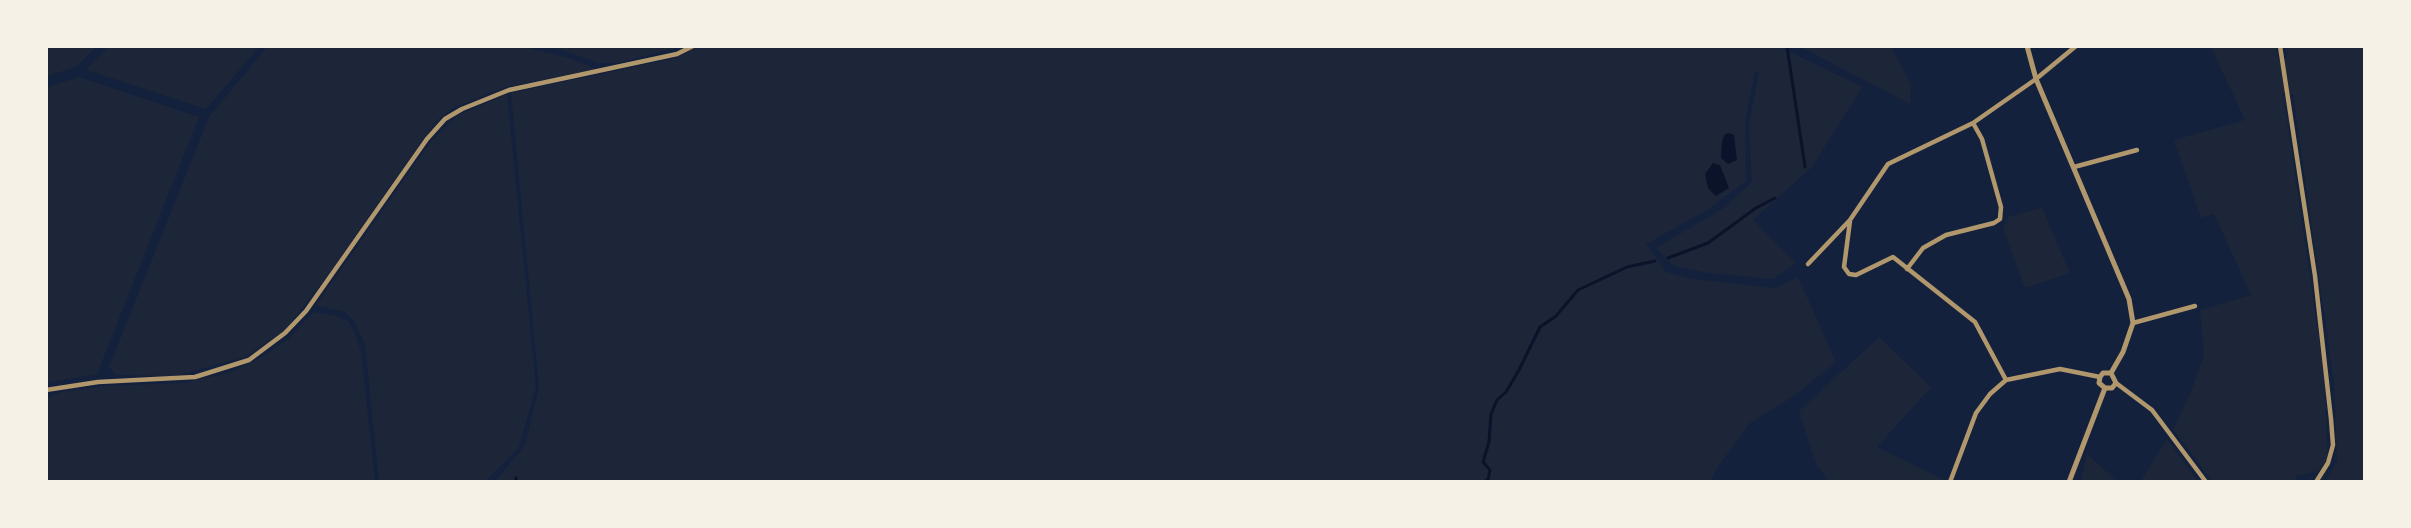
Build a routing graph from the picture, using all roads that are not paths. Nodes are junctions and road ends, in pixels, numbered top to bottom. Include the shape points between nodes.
1 (693, 46) edge
2 (2027, 46) edge
3 (2076, 46) edge
4 (2280, 46) edge
5 (2036, 79) junction
6 (1974, 123) junction
7 (2137, 150) dead end
8 (2074, 167) junction
9 (1850, 220) junction
10 (1808, 264) dead end
11 (1907, 269) junction
12 (2195, 306) dead end
13 (2133, 323) junction
14 (2111, 373) junction
15 (2100, 378) junction
16 (2006, 380) junction
17 (2116, 383) junction
18 (2104, 388) junction
19 (46, 390) edge
20 (1950, 482) edge
21 (2069, 482) edge
22 (2206, 482) edge
23 (2316, 482) edge

1 - 19 street via 677,54 508,90 445,119 306,311 249,360 195,377 98,382
2 - 5 street
3 - 5 street
4 - 23 street via 2317,287 2331,419 2333,446
5 - 6 street
5 - 8 street
6 - 9 street via 1888,164
6 - 11 street via 2001,207 2000,219 1946,235 1923,248
7 - 8 street
8 - 13 street via 2129,299
9 - 10 street
9 - 11 street via 1844,267 1849,274 1893,257
11 - 16 street via 1975,322
12 - 13 street
13 - 14 street
14 - 15 street via 2103,373
14 - 17 street
15 - 16 street via 2060,369
15 - 18 street
16 - 20 street via 1976,413
17 - 18 street via 2112,388
17 - 22 street via 2152,410
18 - 21 street

